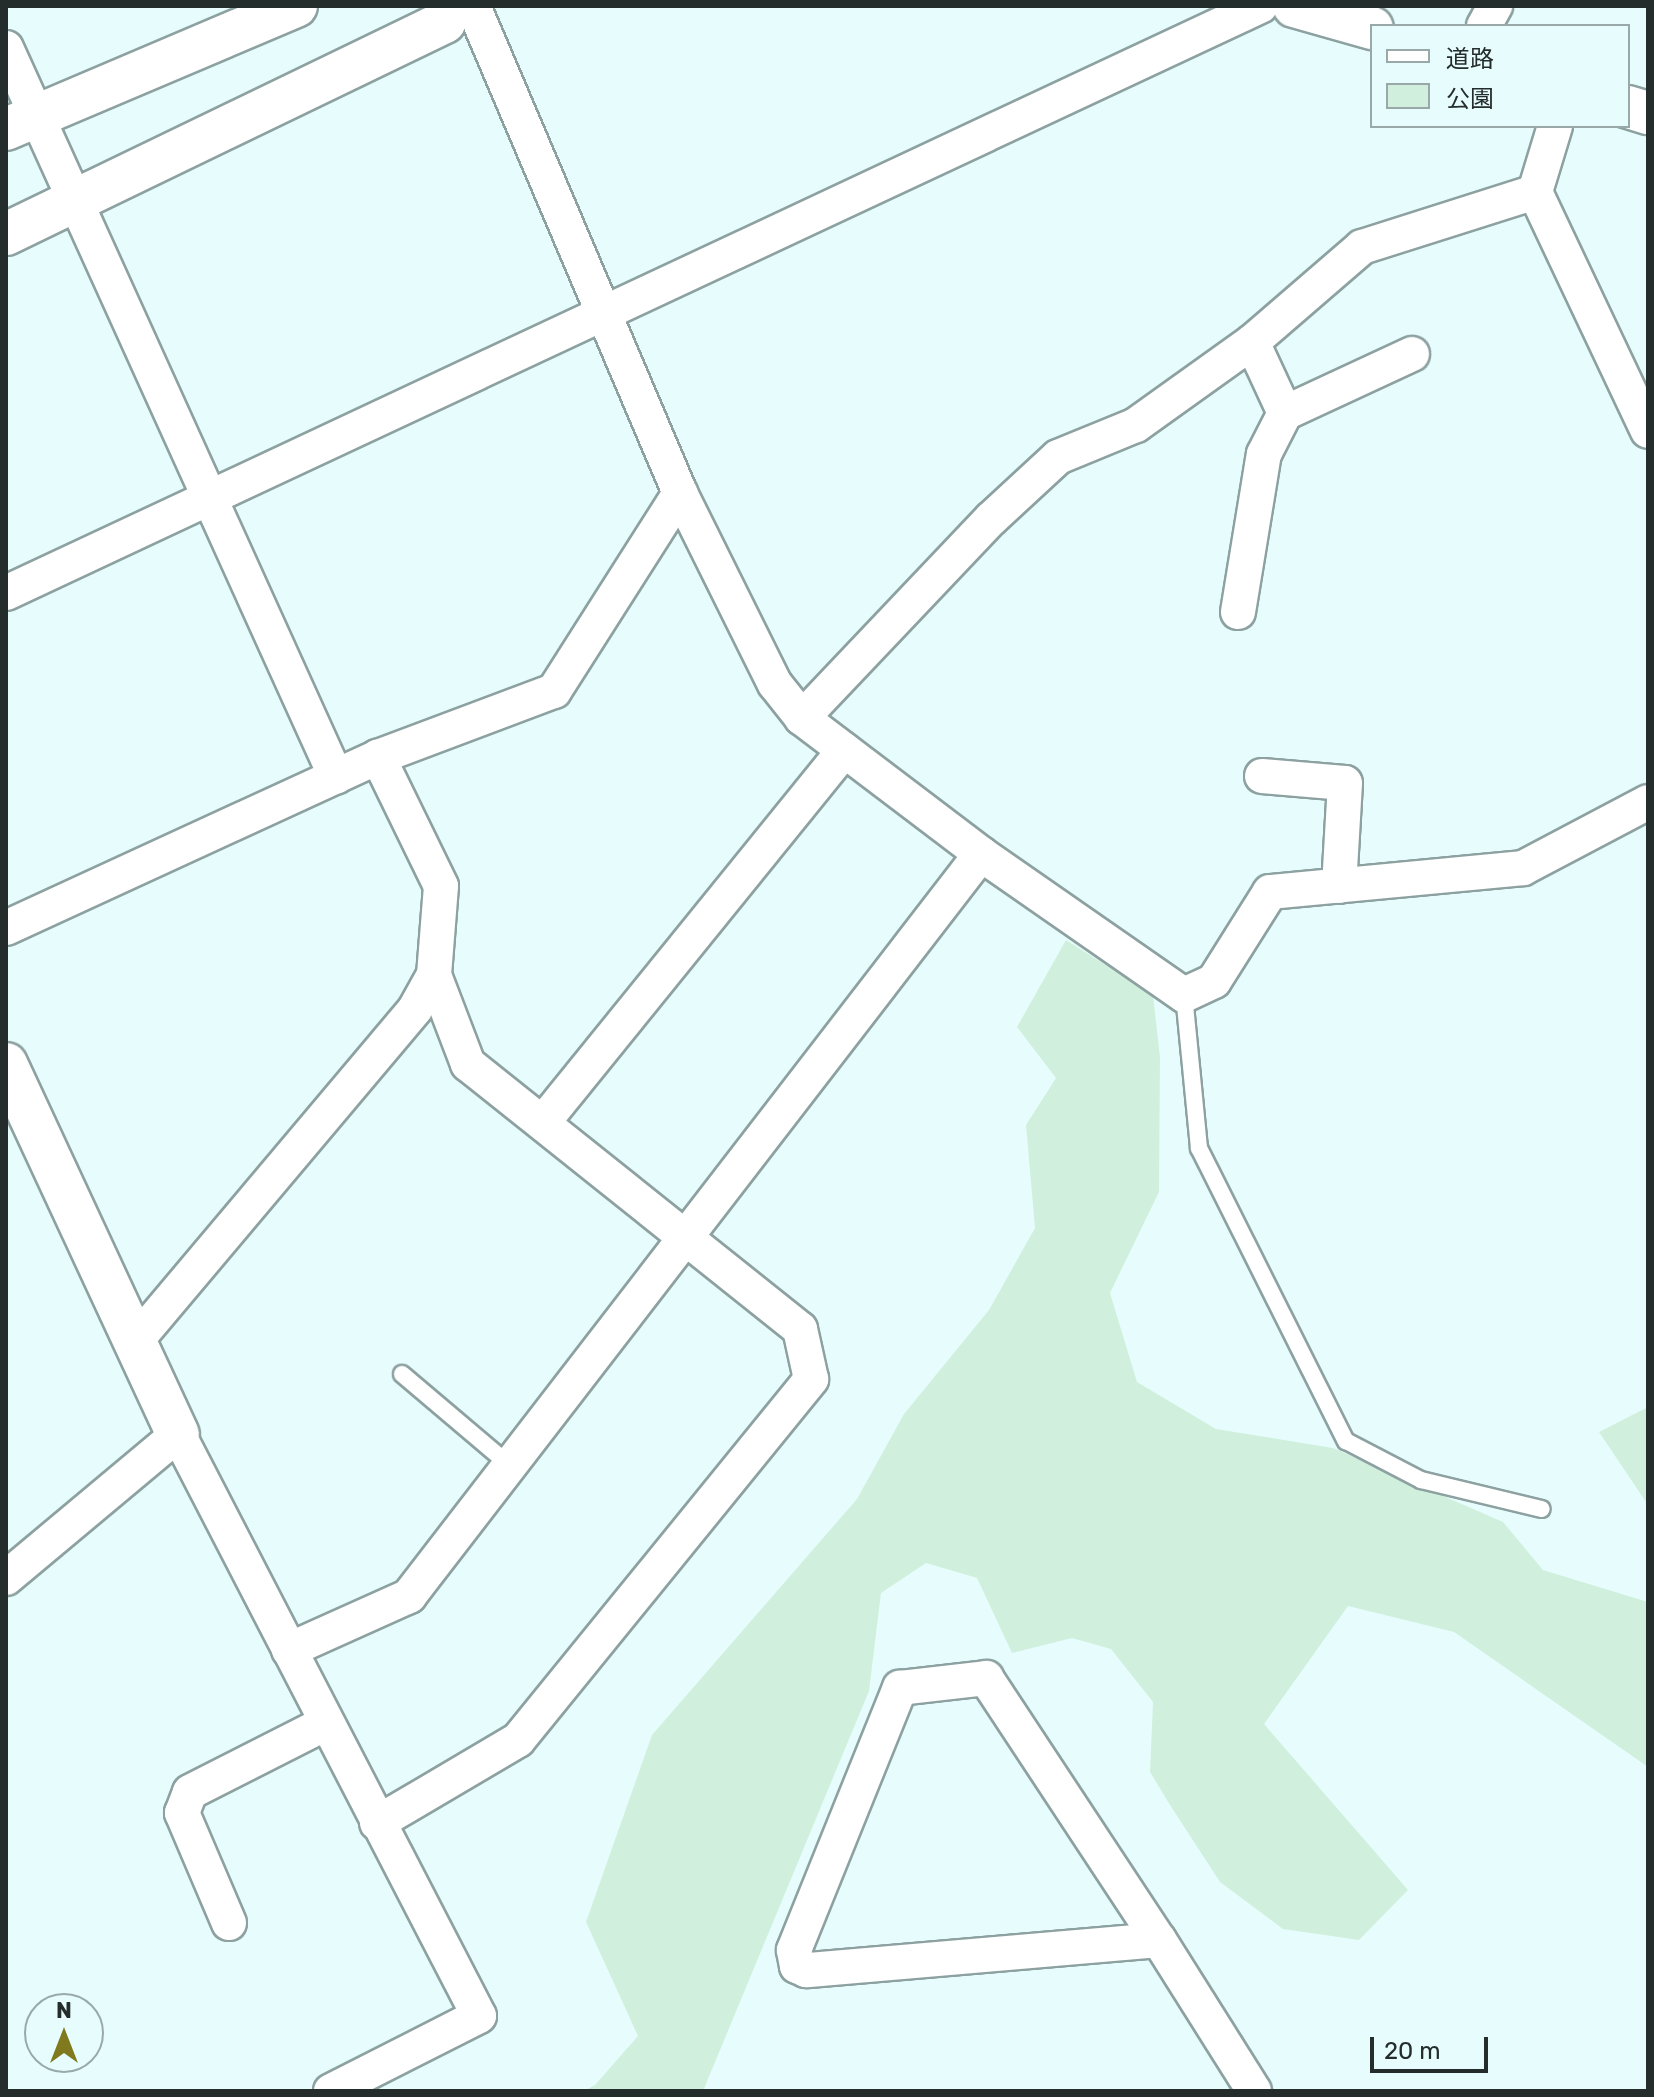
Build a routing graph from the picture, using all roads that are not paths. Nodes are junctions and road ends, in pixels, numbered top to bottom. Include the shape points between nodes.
1 (296, 6) edge
2 (450, 6) edge
3 (473, 6) edge
4 (1260, 6) edge
5 (1294, 6) edge
6 (1495, 6) edge
7 (1369, 20) edge
8 (1485, 24) edge
9 (6, 48) edge
10 (21, 122) edge
11 (1554, 128) edge
12 (1535, 192) junction
13 (76, 203) junction
14 (6, 234) edge
15 (606, 317) junction
16 (1252, 342) junction
17 (1412, 354) dead end
18 (1285, 413) junction
19 (1648, 431) edge
20 (680, 493) junction
21 (210, 499) junction
22 (6, 593) edge
23 (1238, 612) dead end
24 (802, 718) junction
25 (844, 750) junction
26 (378, 757) junction
27 (1262, 776) dead end
28 (336, 777) junction
29 (1648, 802) edge
30 (981, 854) junction
31 (1339, 886) junction
32 (6, 928) edge
33 (434, 975) junction
34 (1184, 995) junction
35 (6, 1064) edge
36 (544, 1121) junction
37 (682, 1240) junction
38 (134, 1343) junction
39 (402, 1374) dead end
40 (178, 1434) junction
41 (507, 1463) junction
42 (1542, 1509) dead end
43 (6, 1578) edge
44 (289, 1650) junction
45 (326, 1723) junction
46 (377, 1823) junction
47 (229, 1923) dead end
48 (1159, 1940) junction
49 (331, 2091) edge
50 (1254, 2091) edge

1 - 10 street
2 - 13 street via 444,22
3 - 15 street
4 - 15 street
5 - 7 street
6 - 8 street
9 - 10 street
10 - 13 street
11 - 12 street
12 - 16 street via 1362,247
12 - 19 street
13 - 14 street
13 - 21 street
15 - 20 street
15 - 21 street
16 - 18 street
16 - 24 street via 1136,425 1058,457 991,519
17 - 18 street
18 - 23 street via 1264,454
20 - 24 street via 775,684
20 - 26 street via 554,691
21 - 22 street
21 - 28 street
24 - 25 street
25 - 30 street
25 - 36 street
26 - 28 street
26 - 33 street via 441,886
27 - 31 street via 1345,783
28 - 32 street
29 - 31 street via 1523,868
30 - 34 street
30 - 37 street
31 - 34 street via 1270,892 1214,981
33 - 36 street via 468,1064
33 - 38 street via 415,1009
34 - 42 lane via 1199,1148 1346,1441 1421,1480
35 - 38 street
36 - 37 street
37 - 41 street
37 - 46 street via 800,1329 811,1379 518,1740
38 - 40 street
39 - 41 lane
40 - 43 street
40 - 44 street
41 - 44 street via 409,1596
44 - 45 street
45 - 46 street
45 - 47 street via 190,1792 182,1813
46 - 49 street via 479,2016
48 - 48 street via 986,1678 900,1688 794,1950 797,1966 806,1970
48 - 50 street

